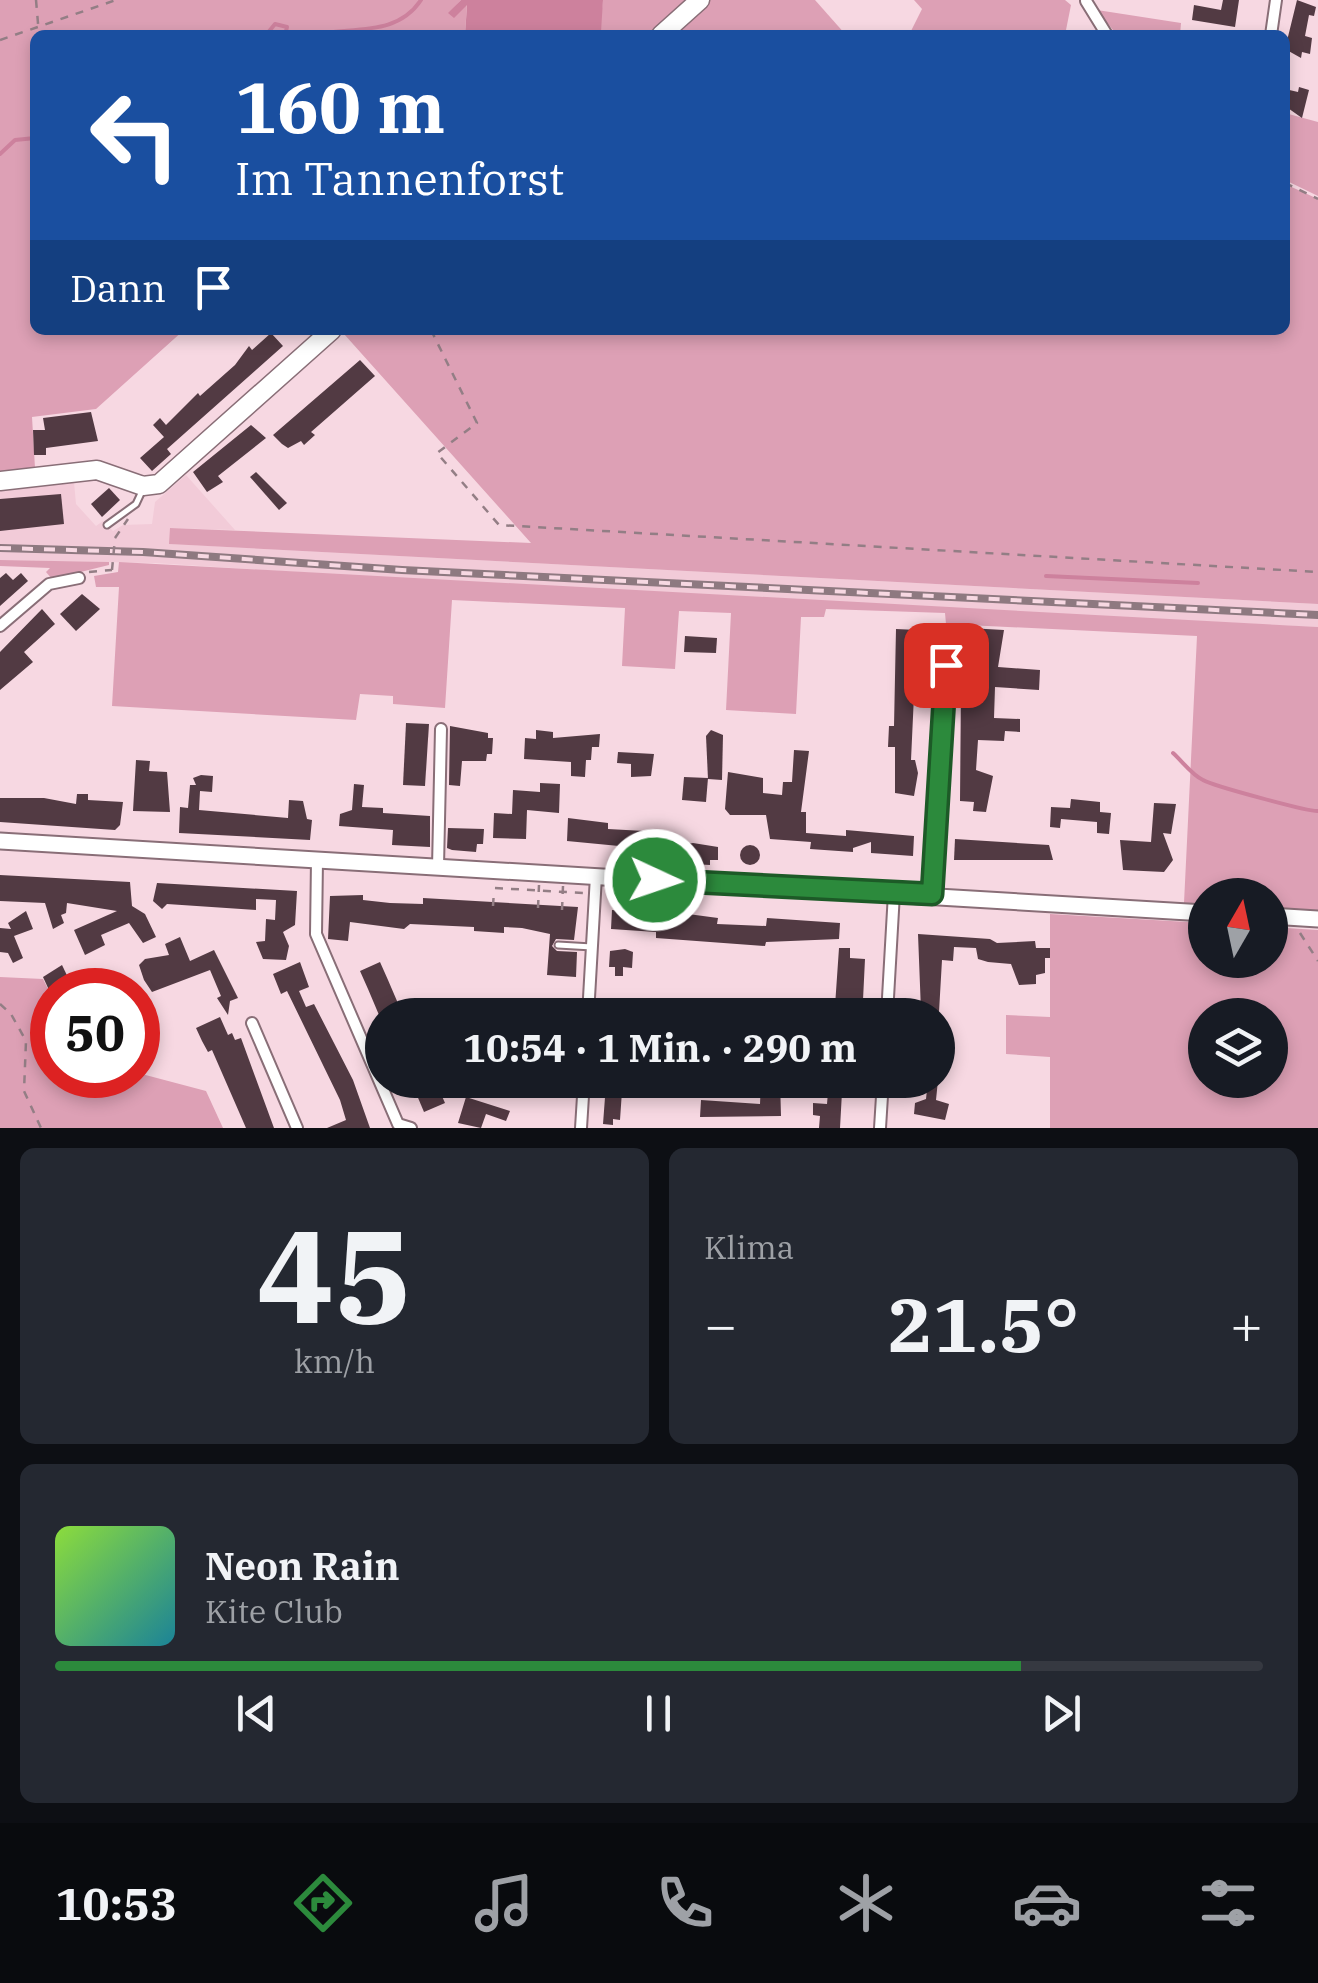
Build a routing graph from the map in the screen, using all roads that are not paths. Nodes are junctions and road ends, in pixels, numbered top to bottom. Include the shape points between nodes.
1 (700, 0) edge
2 (1276, 0) edge
3 (1086, 1) edge
4 (667, 30) edge
5 (1104, 30) edge
6 (1272, 30) edge
7 (326, 335) edge
8 (0, 481) edge
9 (143, 486) junction
10 (107, 525) dead end
11 (79, 578) dead end
12 (0, 626) edge
13 (946, 665) dead end
14 (441, 729) dead end
15 (0, 841) edge
16 (317, 860) junction
17 (438, 867) junction
18 (596, 876) junction
19 (894, 892) junction
20 (932, 894) junction
21 (1188, 912) edge
22 (1288, 917) edge
23 (1318, 919) edge
24 (558, 945) dead end
25 (592, 947) junction
26 (589, 998) edge
27 (888, 998) edge
28 (252, 1023) dead end
29 (583, 1098) edge
30 (882, 1098) edge
31 (397, 1126) edge
32 (298, 1128) edge
33 (410, 1128) edge
34 (581, 1128) edge
35 (880, 1128) edge

1 - 4 main road
2 - 6 street
3 - 5 street
7 - 9 main road via 166,480
8 - 9 main road via 98,470
9 - 10 lane via 136,504
11 - 12 street via 48,584
13 - 20 street
14 - 17 street
15 - 16 main road
16 - 17 main road
16 - 31 street via 316,934
17 - 18 main road
18 - 19 main road
18 - 25 street
19 - 20 main road
19 - 27 street
20 - 21 main road
22 - 23 main road
24 - 25 lane
25 - 26 street
28 - 32 street
29 - 34 street
30 - 35 street
31 - 33 street

